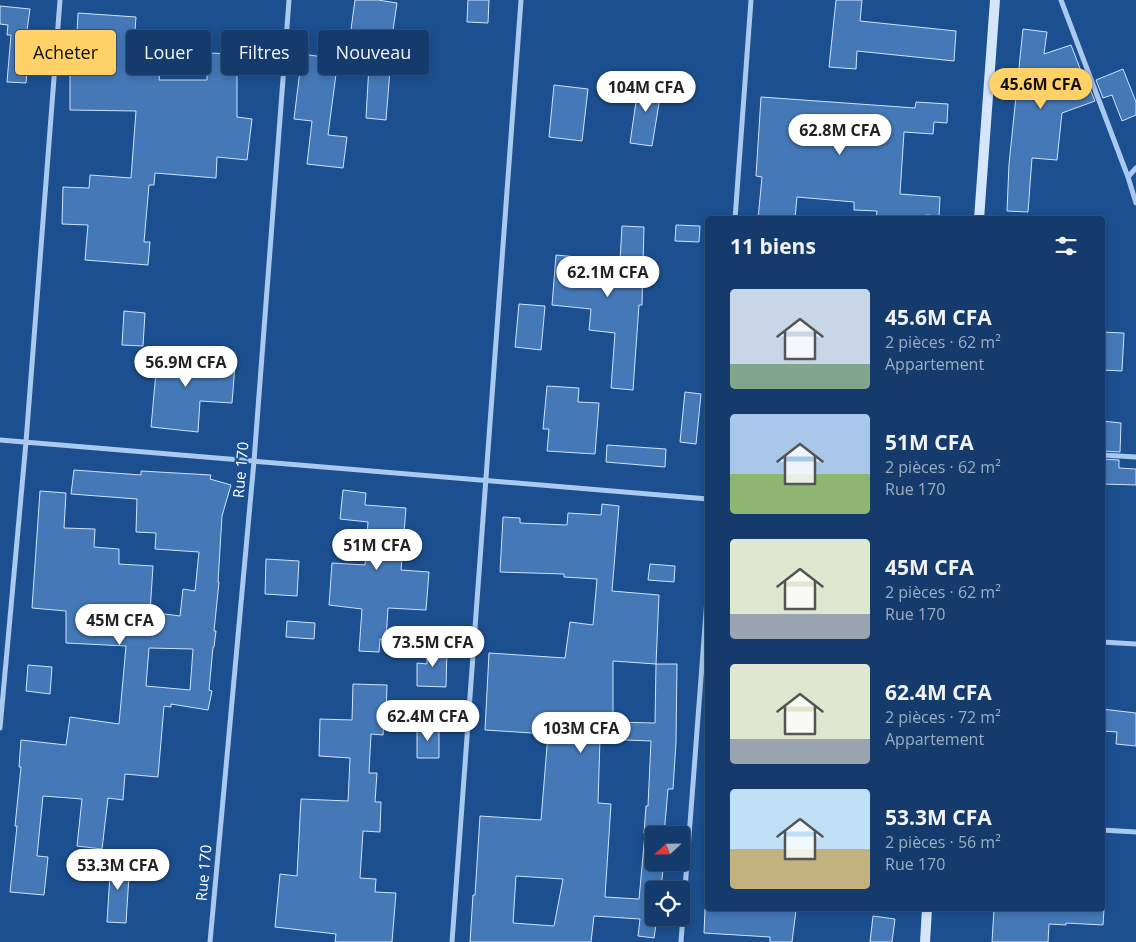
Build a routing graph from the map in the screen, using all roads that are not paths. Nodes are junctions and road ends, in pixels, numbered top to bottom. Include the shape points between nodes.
1 (60, 0) edge
2 (289, 0) edge
3 (520, 0) edge
4 (751, 0) edge
5 (995, 0) edge
6 (1061, 0) edge
7 (1136, 168) edge
8 (1128, 177) junction
9 (1136, 203) edge
10 (735, 216) edge
11 (979, 216) edge
12 (0, 440) edge
13 (26, 442) junction
14 (1105, 455) edge
15 (1136, 457) edge
16 (254, 461) junction
17 (486, 480) junction
18 (705, 498) edge
19 (705, 626) edge
20 (1105, 642) edge
21 (1136, 644) edge
22 (0, 728) edge
23 (1105, 830) edge
24 (1136, 832) edge
25 (927, 911) edge
26 (210, 942) edge
27 (452, 942) edge
28 (681, 942) edge
29 (925, 942) edge

1 - 13 street
2 - 16 street, Rue 170
3 - 17 street
4 - 10 street
5 - 11 street
6 - 8 street
7 - 8 street
8 - 9 street
12 - 13 street
13 - 16 street
13 - 22 street
14 - 15 street
16 - 17 street
16 - 26 street, Rue 170
17 - 18 street
17 - 27 street
19 - 28 street
20 - 21 street
23 - 24 street
25 - 29 street

